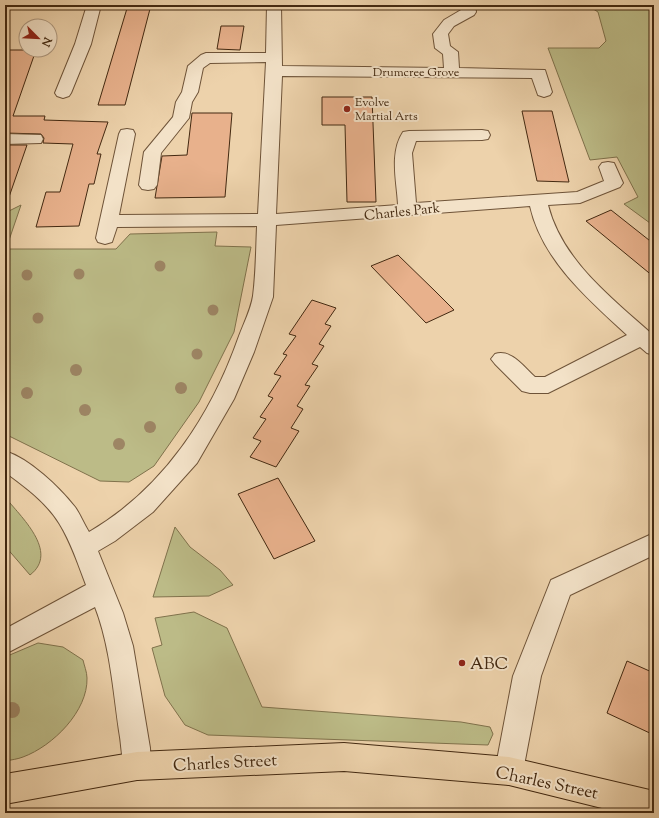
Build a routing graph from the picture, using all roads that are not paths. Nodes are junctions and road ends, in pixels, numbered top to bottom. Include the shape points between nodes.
1 (94, 5) edge
2 (274, 5) edge
3 (468, 5) edge
4 (274, 64) junction
5 (452, 73) junction
6 (544, 92) dead end
7 (63, 93) dead end
8 (127, 134) dead end
9 (482, 135) dead end
10 (35, 139) dead end
11 (5, 140) edge
12 (608, 167) dead end
13 (148, 185) dead end
14 (538, 199) junction
15 (408, 210) junction
16 (266, 220) junction
17 (648, 343) edge
18 (502, 359) dead end
19 (5, 460) edge
20 (654, 543) edge
21 (84, 546) junction
22 (100, 590) junction
23 (5, 642) edge
24 (137, 766) junction
25 (509, 771) junction
26 (5, 789) edge
27 (652, 808) edge

1 - 7 street via 83,44
2 - 4 street
3 - 5 street via 469,12 449,23 440,34 443,48 450,52
4 - 5 street, Drumcree Grove
4 - 13 street, Drumcree Grove via 206,58 196,66 181,118 153,152
4 - 16 street
5 - 6 street, Drumcree Grove via 539,73
8 - 16 street, Charles Park via 108,230
9 - 15 street via 409,136 403,153
10 - 11 street
12 - 14 street, Charles Park via 614,183 597,191 580,197
14 - 15 street, Charles Park
14 - 17 street via 545,226 567,262
15 - 16 street, Charles Park
16 - 21 street via 263,297 244,352 223,399 189,457 162,486 144,505 112,530
17 - 18 street via 548,385 530,385
19 - 21 street via 38,484 67,515
20 - 25 street via 560,588 527,676
21 - 22 street
22 - 23 street
22 - 24 street via 120,646
24 - 25 main road, Charles Street via 344,757
24 - 26 main road, Charles Street
25 - 27 main road, Charles Street

